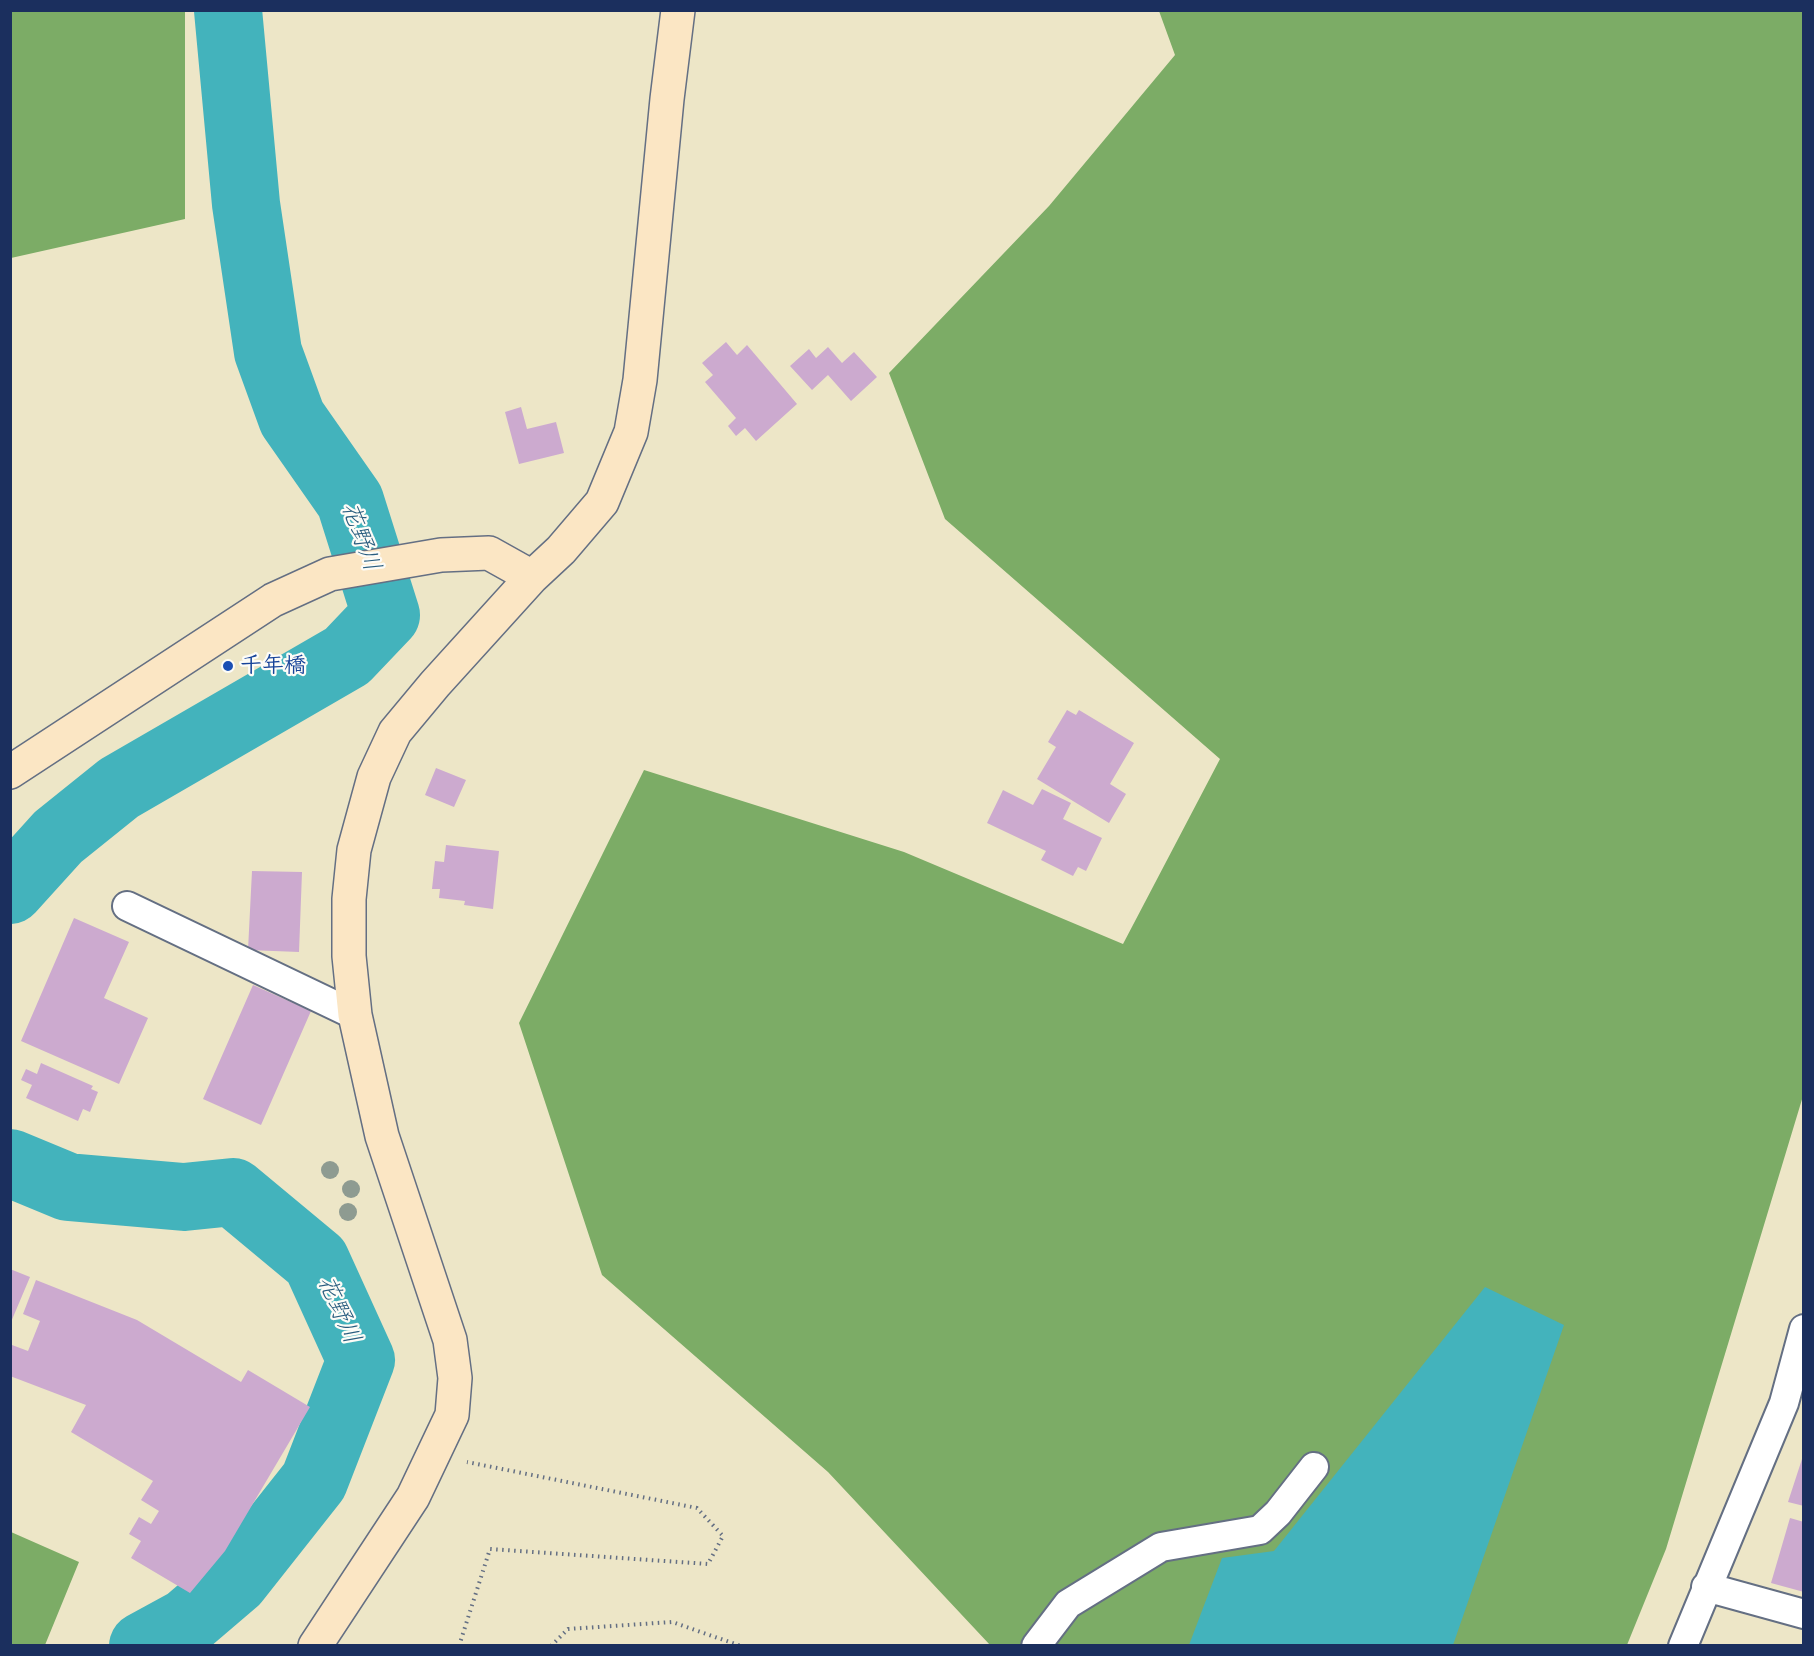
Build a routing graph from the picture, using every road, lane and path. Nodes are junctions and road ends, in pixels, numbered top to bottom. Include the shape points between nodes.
1 (678, 10) edge
2 (532, 577) junction
3 (10, 772) edge
4 (127, 906) dead end
5 (355, 1015) junction
6 (1803, 1329) edge
7 (1794, 1406) edge
8 (435, 1455) junction
9 (1314, 1467) dead end
10 (1706, 1587) junction
11 (1803, 1614) edge
12 (315, 1646) edge
13 (459, 1646) edge
14 (551, 1646) edge
15 (741, 1646) edge
16 (1036, 1646) edge
17 (1683, 1646) edge

1 - 2 street via 640,380 631,432 602,502
2 - 3 street via 489,553 441,555 330,573 273,600
2 - 5 street via 395,732 374,777 354,850 349,899
4 - 5 street
5 - 8 street via 382,1136 450,1340 455,1378 452,1415
6 - 7 street
7 - 10 street
8 - 12 street via 413,1497
8 - 13 path via 697,1508 723,1536 708,1564 490,1549
9 - 16 street via 1260,1530 1161,1547 1068,1604
10 - 11 street
10 - 17 street
14 - 15 path via 568,1629 672,1622

